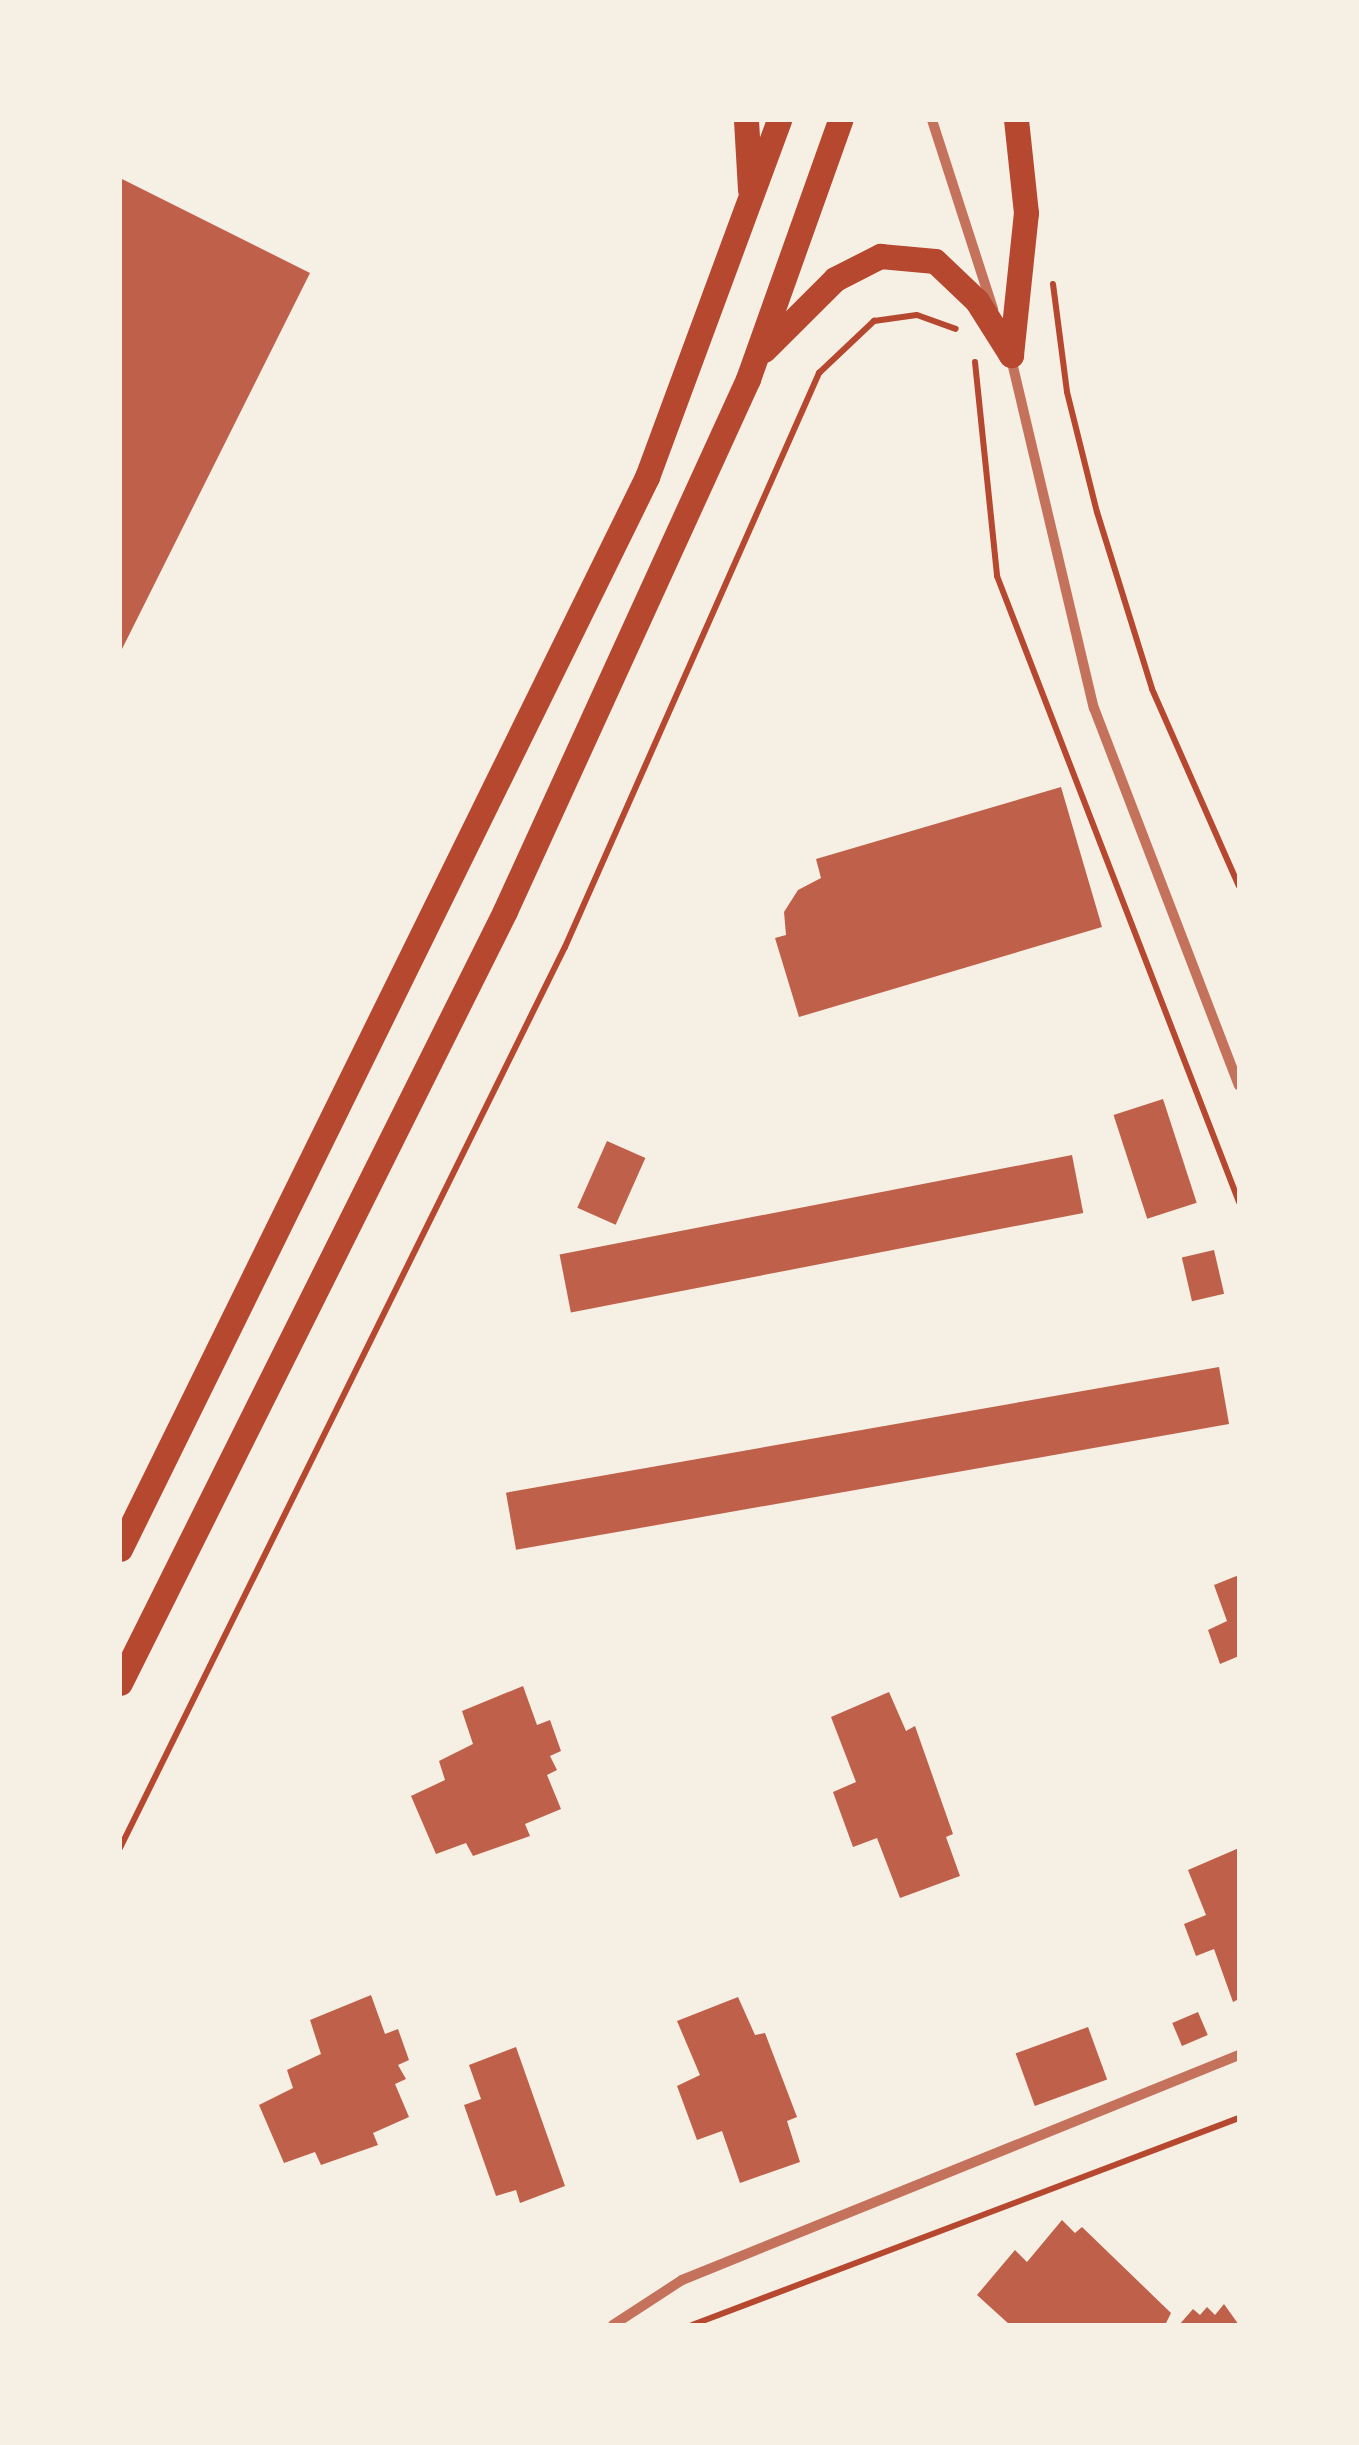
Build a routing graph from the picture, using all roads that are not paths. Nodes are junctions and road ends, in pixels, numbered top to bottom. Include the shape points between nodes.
1 (746, 120) edge
2 (779, 120) edge
3 (840, 120) edge
4 (932, 120) edge
5 (1016, 120) edge
6 (750, 208) junction
7 (1011, 356) junction
8 (757, 357) junction
9 (1239, 1085) edge
10 (120, 1549) edge
11 (120, 1683) edge
12 (1239, 2055) edge
13 (613, 2325) edge

1 - 6 main road
2 - 6 main road
3 - 8 main road
4 - 7 street
5 - 7 main road via 1026,213
6 - 10 main road via 647,477
7 - 8 main road via 977,301 935,262 880,256 835,279
7 - 9 street via 1094,708
8 - 11 main road via 505,911
12 - 13 street via 682,2280

